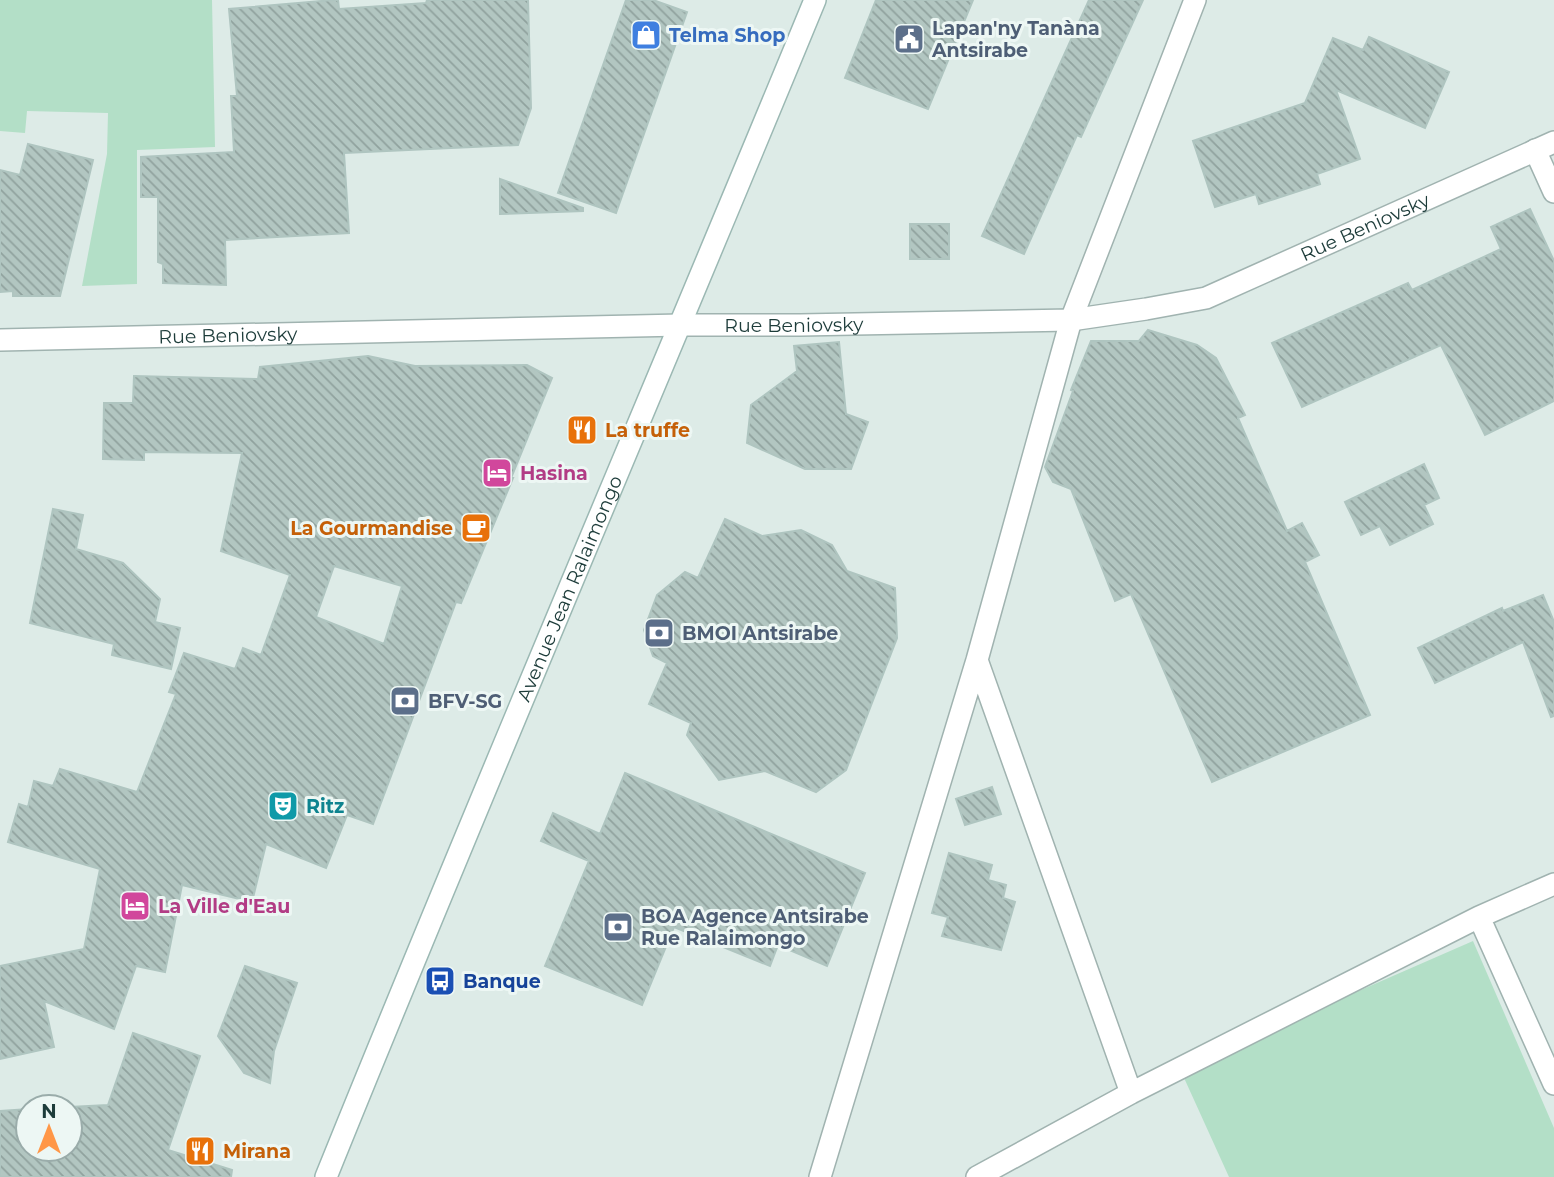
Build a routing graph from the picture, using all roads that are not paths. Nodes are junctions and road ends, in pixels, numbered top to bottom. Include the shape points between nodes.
1 (815, 0) edge
2 (1195, 0) edge
3 (1545, 146) edge
4 (1554, 192) edge
5 (1072, 320) junction
6 (681, 325) junction
7 (0, 340) edge
8 (977, 660) junction
9 (1554, 884) edge
10 (1479, 917) junction
11 (1554, 1084) edge
12 (1131, 1093) junction
13 (326, 1177) edge
14 (820, 1177) edge
15 (977, 1177) edge

1 - 6 street, Avenue Jean Ralaimongo
2 - 5 street
3 - 4 street
3 - 5 street, Rue Beniovsky via 1206,298
5 - 6 street, Rue Beniovsky
5 - 8 street
6 - 7 street, Rue Beniovsky
6 - 13 street, Avenue Jean Ralaimongo
8 - 12 street
8 - 14 street
9 - 10 street
10 - 11 street
10 - 12 street
12 - 15 street

